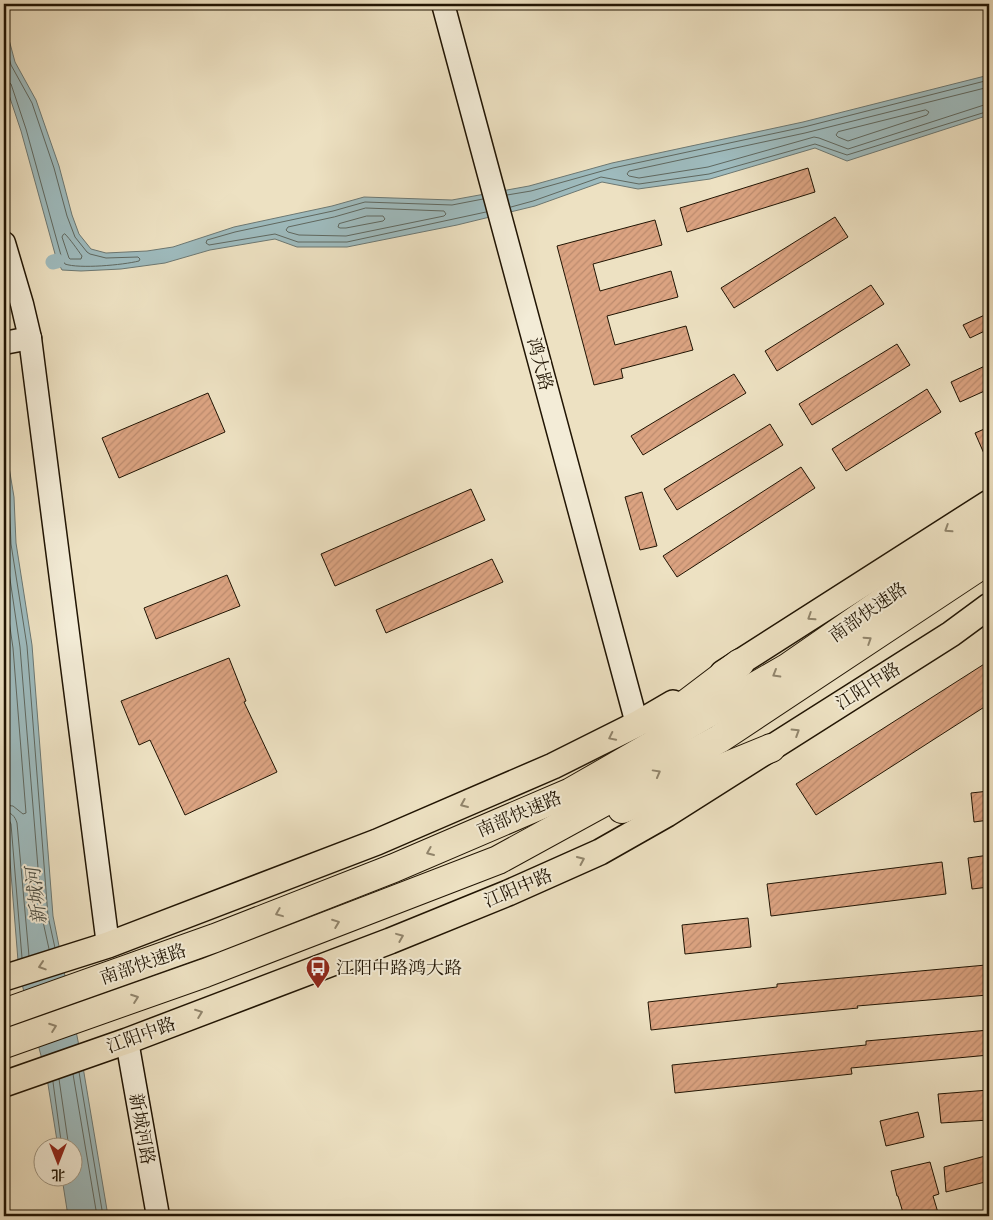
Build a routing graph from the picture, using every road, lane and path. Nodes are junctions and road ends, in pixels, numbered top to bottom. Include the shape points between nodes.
1 (443, 4) edge
2 (4, 244) edge
3 (30, 338) junction
4 (4, 343) edge
5 (989, 503) edge
6 (989, 528) edge
7 (989, 560) edge
8 (989, 606) edge
9 (740, 663) junction
10 (637, 724) junction
11 (771, 748) junction
12 (571, 792) junction
13 (498, 860) junction
14 (108, 945) junction
15 (7, 977) edge
16 (8, 1012) edge
17 (126, 1041) junction
18 (11, 1042) edge
19 (4, 1084) edge
20 (158, 1216) edge

1 - 10 street, 鸿大路
2 - 3 street
3 - 4 street
3 - 14 street
5 -> 9 main road
6 -> 12 highway, 南部快速路 via 787,668
13 -> 7 highway, 南部快速路 via 719,738
11 -> 8 main road, 江阳中路
9 - 10 main road
9 - 12 highway
10 -> 14 main road via 553,766 377,842
11 - 13 highway
17 -> 11 main road, 江阳中路 via 390,941 600,852
12 -> 16 highway, 南部快速路 via 394,868 224,935
18 -> 13 highway, 南部快速路 via 206,973
14 -> 15 main road
17 - 19 main road, 江阳中路
17 - 20 street, 新城河路

